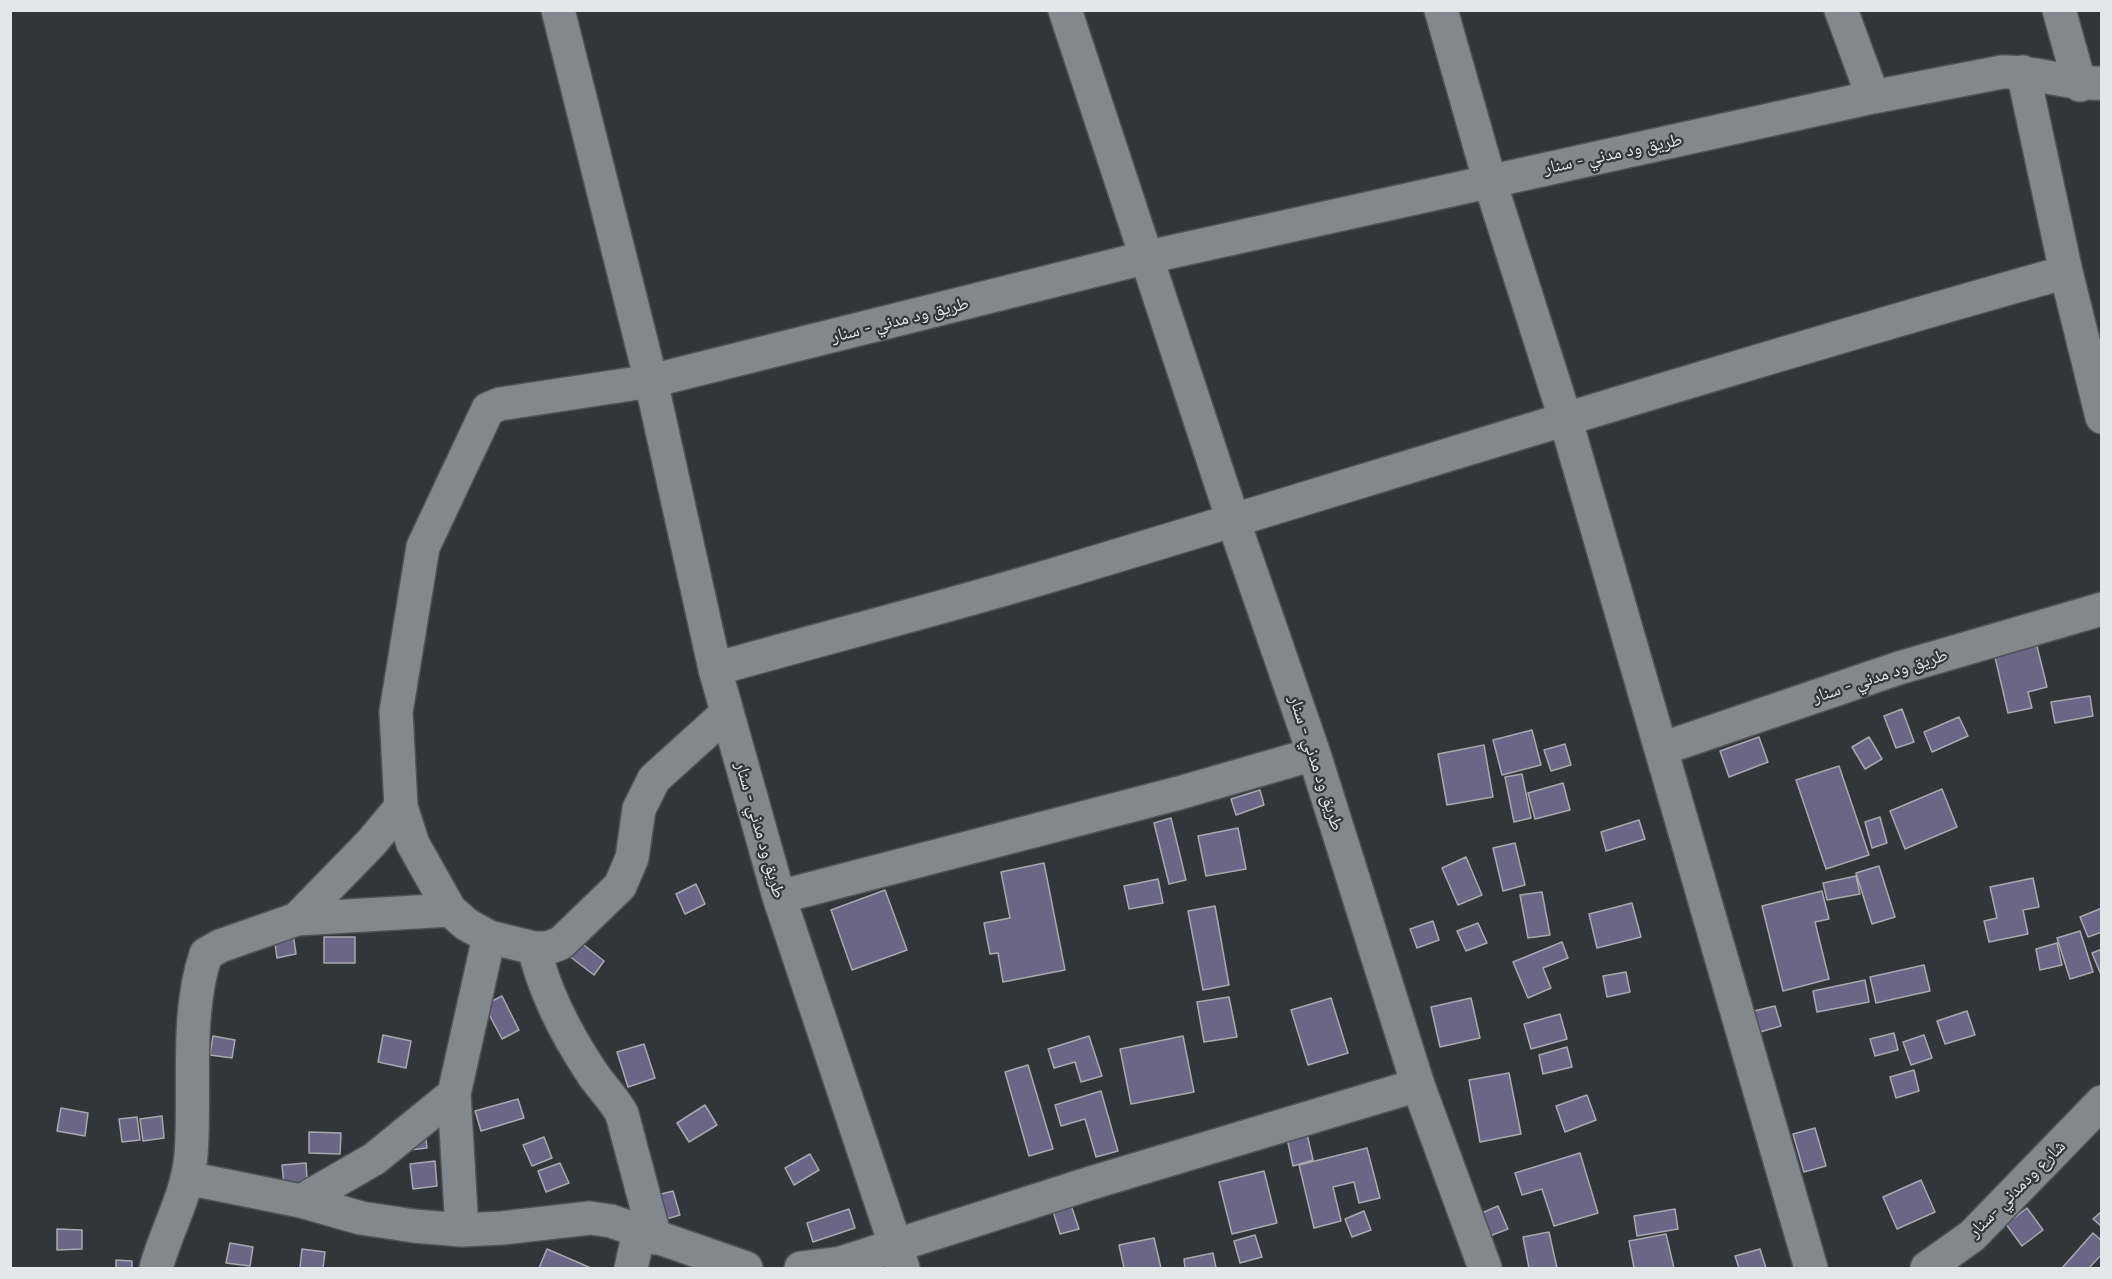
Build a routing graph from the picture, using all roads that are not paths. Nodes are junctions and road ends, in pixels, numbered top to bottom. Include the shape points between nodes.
1 (558, 10) edge
2 (1065, 10) edge
3 (1442, 10) edge
4 (1841, 10) edge
5 (2059, 10) edge
6 (2023, 72) junction
7 (2091, 84) edge
8 (1873, 97) junction
9 (1490, 182) junction
10 (1148, 257) junction
11 (2066, 272) junction
12 (651, 381) junction
13 (2102, 417) edge
14 (1566, 421) junction
15 (1233, 520) junction
16 (2102, 609) edge
17 (715, 669) junction
18 (727, 713) junction
19 (1661, 749) junction
20 (1314, 754) junction
21 (400, 807) junction
22 (779, 897) junction
23 (450, 910) junction
24 (297, 919) junction
25 (489, 937) junction
26 (534, 948) junction
27 (1418, 1085) junction
28 (454, 1094) junction
29 (2102, 1101) edge
30 (188, 1178) junction
31 (301, 1201) junction
32 (462, 1230) junction
33 (647, 1235) junction
34 (898, 1257) edge
35 (156, 1269) edge
36 (631, 1269) edge
37 (746, 1269) edge
38 (801, 1269) edge
39 (1485, 1269) edge
40 (1811, 1269) edge
41 (1927, 1269) edge

1 - 12 street, طريق ود مدني - سنار
2 - 10 street, طريق ود مدني - سنار
3 - 9 street
4 - 8 street
5 - 7 street
6 - 7 street, طريق ود مدني - سنار
6 - 8 street, طريق ود مدني - سنار via 2002,72
6 - 11 street
8 - 9 street, طريق ود مدني - سنار
9 - 10 street, طريق ود مدني - سنار
9 - 14 street
10 - 12 street, طريق ود مدني - سنار
10 - 15 street, طريق ود مدني - سنار
11 - 13 street
11 - 14 street via 1809,344
12 - 17 street, طريق ود مدني - سنار
12 - 21 street via 488,409 423,547 396,712
14 - 15 street
14 - 19 street
15 - 17 street
15 - 20 street, طريق ود مدني - سنار
16 - 19 street, طريق ود مدني - سنار via 1899,668
17 - 18 street, طريق ود مدني - سنار
18 - 22 street, طريق ود مدني - سنار
18 - 26 street via 654,779 645,792 632,858 621,886 561,943
19 - 40 street
20 - 22 street
20 - 27 street, طريق ود مدني - سنار
21 - 23 street via 413,844
21 - 24 street via 371,843
22 - 34 street, طريق ود مدني - سنار
23 - 24 street
23 - 25 street
24 - 30 street via 206,954 200,972 193,1050
25 - 26 street
25 - 28 street
26 - 33 street via 558,1017 622,1114
27 - 34 street
27 - 39 street, طريق ود مدني - سنار
28 - 31 street via 374,1159
28 - 32 street
29 - 41 street, شارع ودمدني -سنار via 1972,1236
30 - 31 street
30 - 35 street
31 - 32 street via 361,1218
32 - 33 street via 590,1218 611,1221
33 - 36 street
33 - 37 street
34 - 38 street

